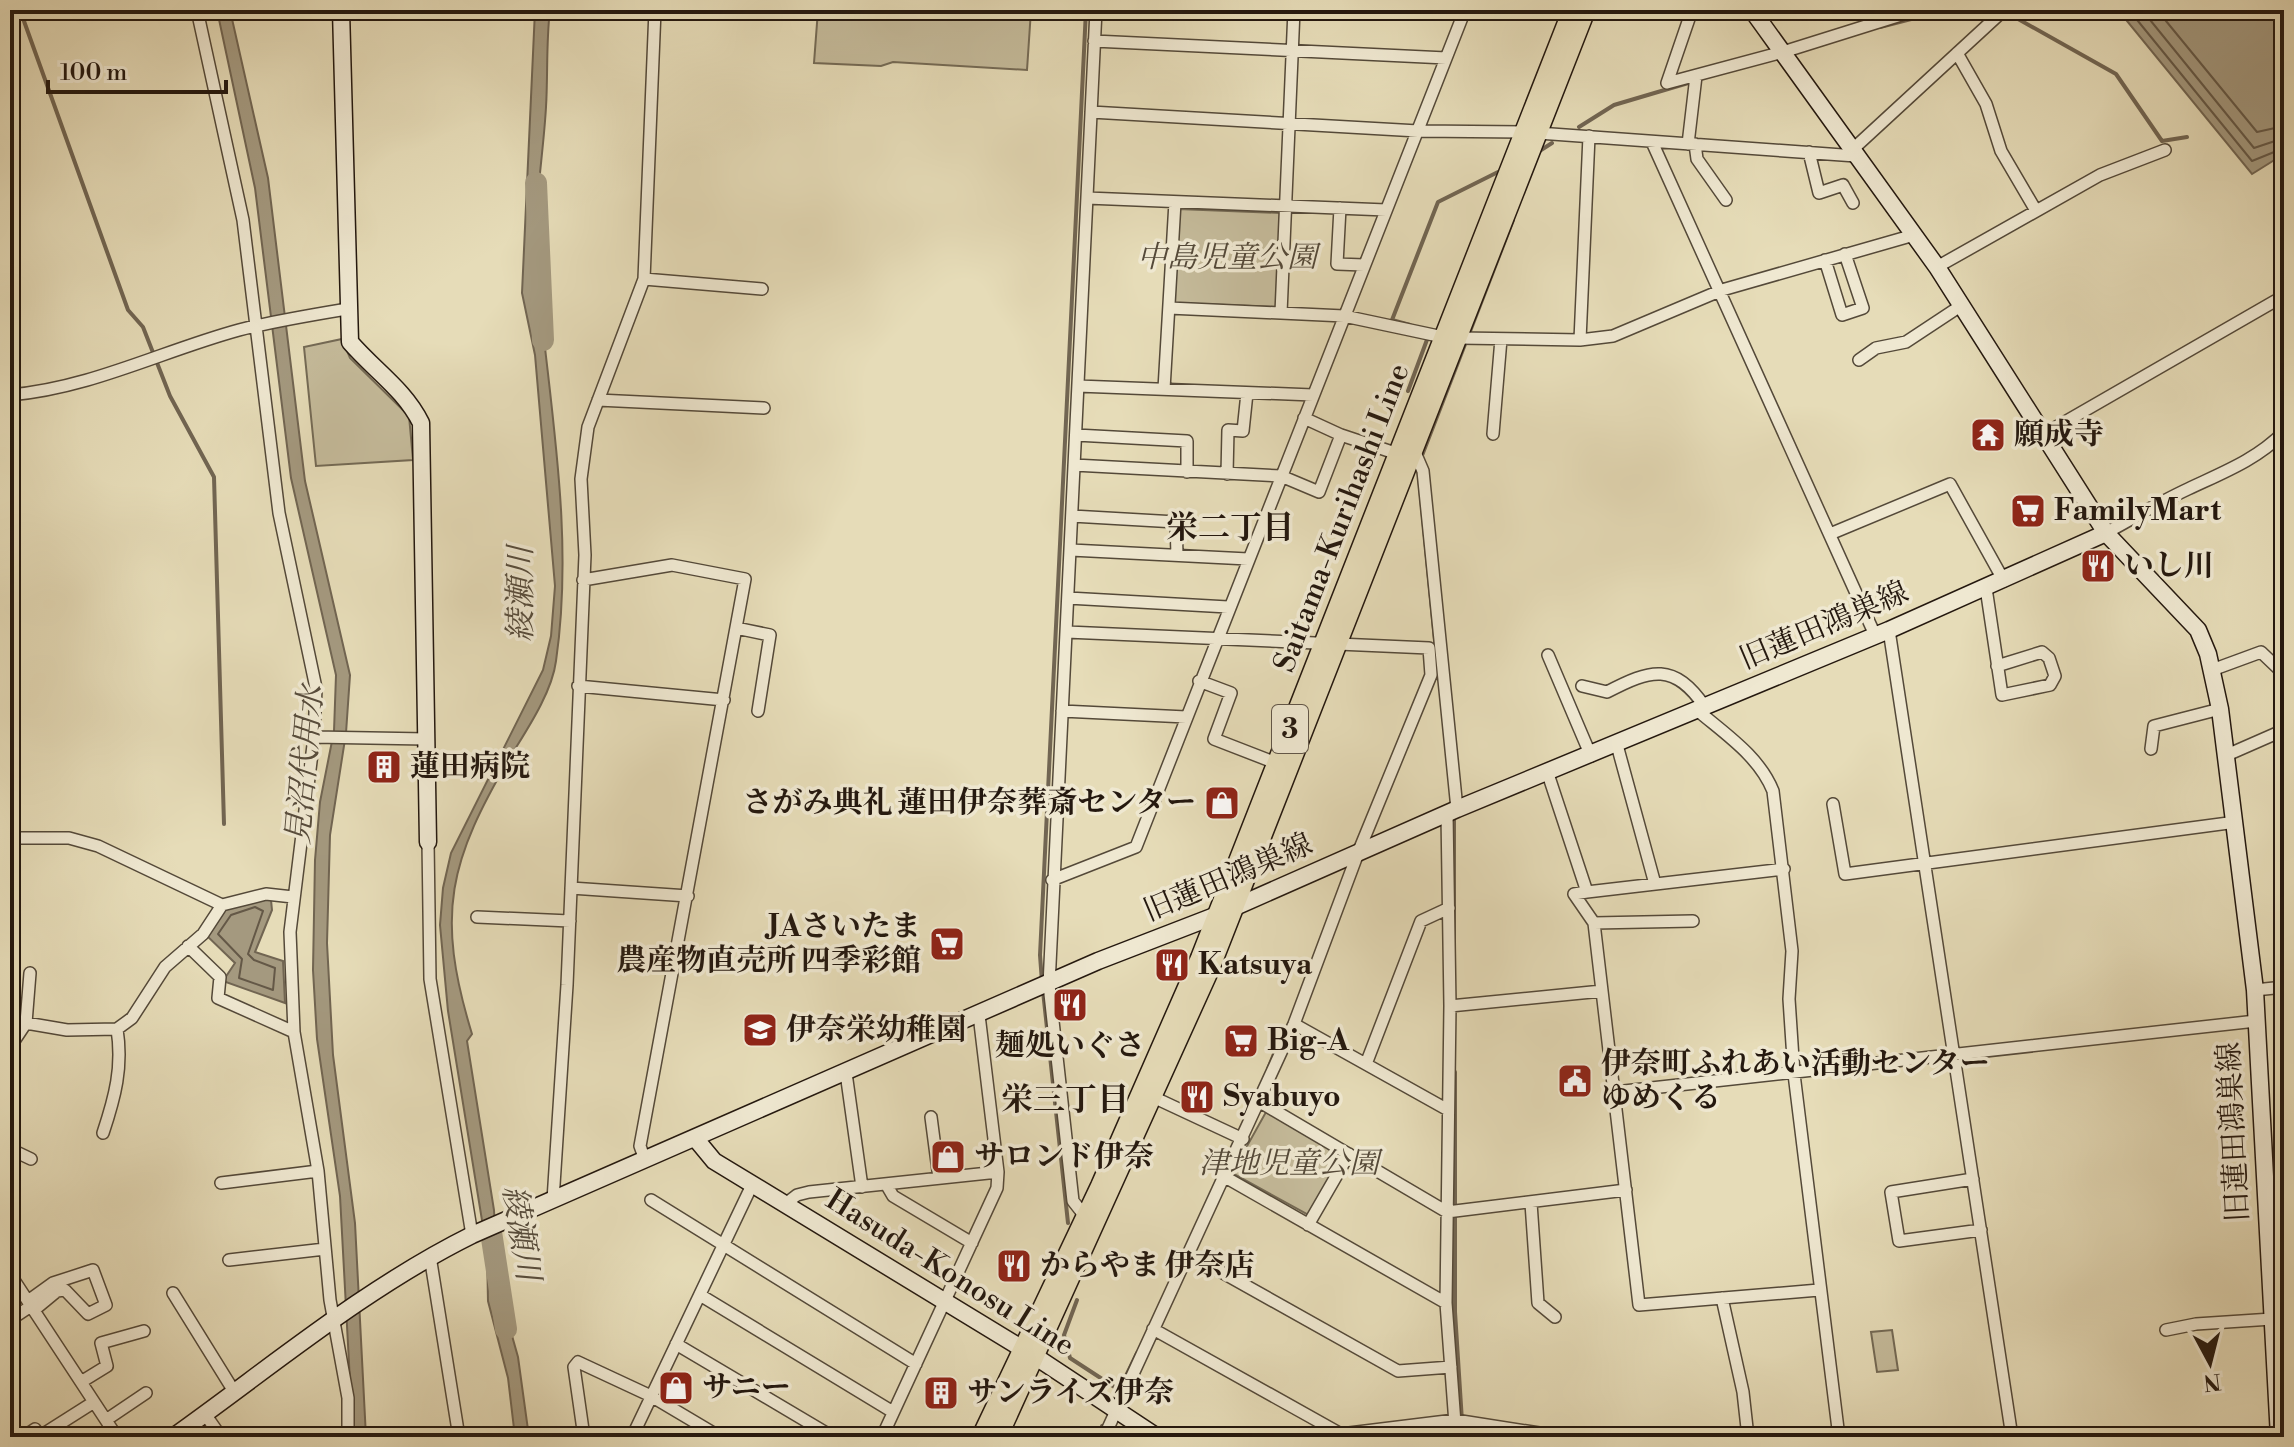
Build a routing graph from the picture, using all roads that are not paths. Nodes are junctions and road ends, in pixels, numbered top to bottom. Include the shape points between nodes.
1 (197, 10) edge
2 (341, 10) edge
3 (655, 10) edge
4 (1096, 10) edge
5 (1294, 10) edge
6 (1465, 10) edge
7 (1572, 10) edge
8 (1586, 10) edge
9 (1692, 10) edge
10 (1752, 10) edge
11 (1917, 10) edge
12 (2004, 10) edge
13 (1094, 41) junction
14 (1292, 50) junction
15 (1957, 53) junction
16 (1785, 55) junction
17 (1446, 58) junction
18 (1696, 79) junction
19 (1091, 112) junction
20 (1288, 124) junction
21 (1418, 131) junction
22 (1532, 133) junction
23 (1589, 136) junction
24 (1652, 142) junction
25 (1691, 144) junction
26 (2165, 150) dead end
27 (1809, 152) junction
28 (1854, 153) junction
29 (1087, 198) junction
30 (1726, 200) dead end
31 (1175, 202) junction
32 (1853, 203) dead end
33 (1286, 206) junction
34 (1340, 208) junction
35 (2035, 209) junction
36 (1386, 210) junction
37 (1914, 235) junction
38 (1845, 254) junction
39 (1825, 260) junction
40 (1364, 265) junction
41 (1937, 267) junction
42 (644, 279) junction
43 (762, 289) dead end
44 (1722, 290) junction
45 (2275, 301) dead end
46 (1962, 305) junction
47 (1169, 308) junction
48 (347, 309) junction
49 (1281, 313) junction
50 (1344, 316) junction
51 (254, 327) junction
52 (1440, 336) junction
53 (1501, 339) junction
54 (1580, 340) junction
55 (1859, 360) dead end
56 (1078, 386) junction
57 (1164, 389) junction
58 (1247, 393) junction
59 (10, 395) edge
60 (1313, 395) junction
61 (598, 400) junction
62 (764, 408) dead end
63 (1304, 418) junction
64 (2284, 432) edge
65 (1493, 434) dead end
66 (2044, 434) junction
67 (1076, 435) junction
68 (1341, 435) junction
69 (1406, 452) junction
70 (1074, 465) junction
71 (1187, 472) junction
72 (1227, 474) junction
73 (1281, 476) junction
74 (1072, 516) junction
75 (2106, 533) junction
76 (1830, 534) junction
77 (1071, 550) junction
78 (1177, 555) junction
79 (1248, 559) junction
80 (583, 580) junction
81 (2004, 581) junction
82 (1986, 588) junction
83 (1068, 598) junction
84 (1228, 607) junction
85 (736, 628) junction
86 (1067, 632) junction
87 (1882, 632) junction
88 (1217, 638) junction
89 (1333, 642) junction
90 (1548, 655) dead end
91 (1435, 659) junction
92 (1997, 666) junction
93 (2212, 670) junction
94 (2284, 674) edge
95 (1199, 681) junction
96 (578, 686) junction
97 (1582, 686) dead end
98 (2284, 698) edge
99 (724, 700) junction
100 (2284, 707) edge
101 (1701, 709) junction
102 (2220, 709) junction
103 (758, 711) dead end
104 (1062, 711) junction
105 (1186, 717) junction
106 (2284, 730) edge
107 (321, 737) junction
108 (426, 739) junction
109 (1617, 745) junction
110 (2151, 749) dead end
111 (2227, 755) junction
112 (1591, 756) junction
113 (1283, 766) junction
114 (1548, 774) junction
115 (1833, 804) dead end
116 (1452, 811) junction
117 (2236, 822) junction
118 (10, 838) edge
119 (428, 842) joint
120 (1358, 853) junction
121 (1925, 862) junction
122 (1784, 869) junction
123 (1052, 880) junction
124 (1655, 884) junction
125 (571, 888) junction
126 (1587, 892) junction
127 (688, 896) junction
128 (293, 897) junction
129 (222, 905) junction
130 (1236, 906) junction
131 (1449, 908) junction
132 (1217, 915) junction
133 (477, 917) dead end
134 (570, 921) junction
135 (1693, 921) dead end
136 (1594, 923) junction
137 (188, 946) junction
138 (30, 973) dead end
139 (1043, 987) junction
140 (2284, 987) edge
141 (2255, 990) junction
142 (1602, 991) junction
143 (1450, 1006) junction
144 (979, 1015) junction
145 (2256, 1021) junction
146 (26, 1023) junction
147 (1294, 1024) junction
148 (117, 1029) junction
149 (294, 1032) junction
150 (10, 1047) edge
151 (1955, 1055) junction
152 (1366, 1064) junction
153 (846, 1073) junction
154 (1794, 1074) junction
155 (1615, 1092) junction
156 (1153, 1097) junction
157 (1260, 1102) junction
158 (1448, 1110) junction
159 (931, 1117) dead end
160 (103, 1133) dead end
161 (695, 1138) junction
162 (1243, 1139) junction
163 (10, 1149) edge
164 (1349, 1154) junction
165 (31, 1159) dead end
166 (645, 1160) junction
167 (318, 1171) junction
168 (998, 1172) junction
169 (1225, 1177) junction
170 (939, 1178) junction
171 (1973, 1179) junction
172 (221, 1183) dead end
173 (886, 1184) junction
174 (752, 1185) junction
175 (862, 1187) junction
176 (1626, 1190) junction
177 (553, 1200) junction
178 (651, 1200) dead end
179 (1531, 1203) junction
180 (784, 1205) junction
181 (1447, 1212) junction
182 (1084, 1215) junction
183 (1308, 1225) junction
184 (1981, 1230) junction
185 (474, 1234) junction
186 (2276, 1239) edge
187 (724, 1243) junction
188 (972, 1243) junction
189 (325, 1249) junction
190 (1191, 1255) junction
191 (430, 1256) junction
192 (229, 1260) dead end
193 (10, 1274) edge
194 (1819, 1290) junction
195 (173, 1293) dead end
196 (700, 1295) junction
197 (1722, 1298) junction
198 (943, 1302) junction
199 (1446, 1303) junction
200 (31, 1306) junction
201 (1555, 1317) dead end
202 (2272, 1319) junction
203 (10, 1320) edge
204 (334, 1322) junction
205 (1153, 1329) junction
206 (2166, 1330) dead end
207 (144, 1331) dead end
208 (676, 1344) junction
209 (1029, 1353) junction
210 (916, 1364) junction
211 (1451, 1367) junction
212 (81, 1382) junction
213 (146, 1393) dead end
214 (235, 1393) junction
215 (651, 1396) junction
216 (94, 1402) junction
217 (1116, 1411) junction
218 (893, 1412) junction
219 (205, 1414) junction
220 (106, 1420) junction
221 (1455, 1420) junction
222 (1382, 1433) edge
223 (1340, 1435) edge
224 (2012, 1436) edge
225 (2281, 1436) edge
226 (23, 1437) edge
227 (117, 1437) edge
228 (173, 1437) edge
229 (221, 1437) edge
230 (348, 1437) edge
231 (459, 1437) edge
232 (584, 1437) edge
233 (632, 1437) edge
234 (720, 1437) edge
235 (833, 1437) edge
236 (882, 1437) edge
237 (981, 1437) edge
238 (998, 1437) edge
239 (1104, 1437) edge
240 (1157, 1437) edge
241 (1456, 1437) edge
242 (1565, 1437) edge
243 (1748, 1437) edge
244 (1839, 1437) edge
245 (1879, 1437) edge

1 - 51 street via 241,209
2 - 48 street
3 - 42 street
4 - 13 street
5 - 14 street
6 - 17 street
7 - 22 main road, Saitama-Kurihashi Line / 3
8 - 22 main road, Saitama-Kurihashi Line / 3
9 - 18 street via 1667,83
10 - 16 street
11 - 16 street
12 - 15 street
13 - 14 street
13 - 19 street
14 - 17 street
14 - 20 street
15 - 28 street
15 - 35 street via 1986,104 2001,151
16 - 18 street
16 - 28 street
17 - 21 street
18 - 25 street
19 - 20 street
19 - 29 street
20 - 21 street
20 - 33 street
21 - 22 street
21 - 36 street
22 - 23 street
22 - 52 main road, Saitama-Kurihashi Line / 3
23 - 24 street
23 - 54 street
24 - 25 street
24 - 44 street
25 - 27 street
25 - 30 street
26 - 35 street via 2100,175
27 - 28 street
27 - 32 street via 1819,193 1843,185
28 - 37 street
29 - 31 street
29 - 56 street
31 - 33 street
31 - 47 street
33 - 34 street
33 - 49 street
34 - 36 street
34 - 40 street via 1337,264
35 - 41 street
36 - 40 street
37 - 38 street
37 - 41 street
38 - 39 street
38 - 39 street via 1863,308 1842,315
39 - 44 street
40 - 50 street
41 - 46 street
42 - 43 street
42 - 61 street
44 - 54 street via 1613,336
44 - 76 street
45 - 66 street
46 - 55 street via 1906,342 1876,348
46 - 66 street
47 - 49 street
47 - 57 street
48 - 51 street
48 - 108 street via 350,342 409,399 421,423
49 - 50 street
50 - 52 street
50 - 60 street
51 - 59 street via 117,372 45,392
51 - 107 street via 279,513 314,666
52 - 53 street
52 - 69 main road, Saitama-Kurihashi Line / 3
53 - 54 street
53 - 65 street
56 - 57 street
56 - 67 street
57 - 58 street
58 - 60 street
58 - 72 street via 1243,431 1228,430
60 - 63 street
61 - 62 street
61 - 80 street via 588,427 581,479
63 - 68 street
63 - 73 street
64 - 75 street via 2230,472
66 - 75 street
67 - 70 street
67 - 71 street via 1187,441
68 - 69 street
68 - 73 street via 1319,492
69 - 89 main road, Saitama-Kurihashi Line / 3
69 - 91 street via 1423,471
70 - 71 street
70 - 74 street
71 - 72 street
72 - 73 street
73 - 79 street
74 - 77 street
74 - 78 street via 1176,522
75 - 81 street, 旧蓮田鴻巣線
75 - 93 street, 旧蓮田鴻巣線 via 2198,630
76 - 81 street via 1950,484
76 - 87 street
77 - 78 street
77 - 83 street
78 - 79 street
79 - 84 street
80 - 85 street via 672,565 745,579
80 - 96 street
81 - 82 street, 旧蓮田鴻巣線
82 - 87 street, 旧蓮田鴻巣線
82 - 92 street
83 - 84 street
83 - 86 street
84 - 88 street
85 - 99 street
85 - 103 street via 770,635
86 - 88 street
86 - 104 street
87 - 101 street, 旧蓮田鴻巣線
87 - 121 street
88 - 89 street
88 - 95 street
89 - 91 street via 1429,648
89 - 113 main road, Saitama-Kurihashi Line / 3
90 - 112 street
91 - 116 street
91 - 120 street
92 - 92 street via 2002,695 2050,685 2055,676 2042,652
93 - 94 street via 2261,652
93 - 102 street, 旧蓮田鴻巣線
95 - 105 street
95 - 113 street via 1231,693 1214,739
96 - 99 street
96 - 125 street
97 - 101 street via 1607,692 1639,675 1660,671 1690,685
98 - 100 street
99 - 127 street
101 - 109 street, 旧蓮田鴻巣線
101 - 122 street via 1767,776
102 - 110 street via 2154,726
102 - 111 street, 旧蓮田鴻巣線
104 - 105 street
104 - 123 street
105 - 123 street via 1136,847
106 - 111 street
107 - 108 street
107 - 128 street
108 - 119 street
109 - 112 street, 旧蓮田鴻巣線
109 - 124 street
111 - 117 street, 旧蓮田鴻巣線
112 - 114 street, 旧蓮田鴻巣線
113 - 130 main road, Saitama-Kurihashi Line / 3
113 - 132 main road, Saitama-Kurihashi Line / 3
114 - 116 street, 旧蓮田鴻巣線
114 - 126 street
115 - 121 street via 1845,874
116 - 120 street, 旧蓮田鴻巣線
116 - 131 street
117 - 121 street
117 - 141 street, 旧蓮田鴻巣線
118 - 129 street via 69,838 98,846
119 - 185 street via 430,979
120 - 130 street, 旧蓮田鴻巣線
120 - 147 street
121 - 151 street
122 - 124 street
122 - 154 street
123 - 139 street
124 - 126 street
125 - 127 street
125 - 134 street
126 - 136 street via 1574,894
127 - 166 street via 640,1146
128 - 129 street via 266,894
128 - 149 street
129 - 137 street
130 - 132 street, 旧蓮田鴻巣線
130 - 156 main road, Saitama-Kurihashi Line / 3
131 - 143 street
131 - 152 street via 1421,921
132 - 139 street, 旧蓮田鴻巣線
132 - 182 main road, Saitama-Kurihashi Line / 3
133 - 134 street
134 - 177 street
135 - 136 street
136 - 142 street
137 - 148 street via 165,967 132,1018
137 - 149 street via 220,977 218,998
138 - 146 street
139 - 144 street, 旧蓮田鴻巣線
139 - 182 street via 1073,1201
140 - 141 street
141 - 145 street, 旧蓮田鴻巣線
142 - 143 street
142 - 155 street
143 - 158 street
144 - 153 street, 旧蓮田鴻巣線
144 - 168 street
145 - 151 street
145 - 186 street, 旧蓮田鴻巣線
146 - 148 street via 67,1030
146 - 150 street
147 - 152 street
147 - 157 street
148 - 160 street via 118,1087
149 - 167 street
151 - 154 street
151 - 171 street
152 - 158 street
153 - 161 street, 旧蓮田鴻巣線
153 - 175 street
154 - 155 street
154 - 194 street
155 - 176 street
156 - 162 street
156 - 209 main road, Saitama-Kurihashi Line / 3
157 - 162 street
157 - 164 street
158 - 181 street
159 - 170 street
161 - 166 street
161 - 174 street, Hasuda-Konosu Line via 704,1153
162 - 169 street
163 - 165 street
164 - 181 street
164 - 183 street
166 - 177 street
167 - 172 street
167 - 189 street
168 - 170 street
168 - 188 street via 997,1188
169 - 183 street
169 - 190 street
170 - 173 street
171 - 184 street
171 - 184 street via 1891,1192 1899,1241
173 - 175 street
173 - 188 street via 893,1196
174 - 180 street, Hasuda-Konosu Line
174 - 187 street
175 - 180 street via 809,1192
176 - 179 street
176 - 197 street via 1639,1305
177 - 185 street
178 - 187 street
179 - 181 street
179 - 201 street via 1538,1303
180 - 198 street, Hasuda-Konosu Line
181 - 199 street
182 - 209 main road, Saitama-Kurihashi Line / 3
183 - 199 street
184 - 224 street
185 - 191 street
186 - 202 street, 旧蓮田鴻巣線
187 - 196 street
187 - 210 street
188 - 198 street
189 - 192 street
189 - 204 street
190 - 205 street
190 - 211 street via 1398,1371
191 - 204 street
191 - 231 street
193 - 200 street
194 - 197 street
194 - 244 street
195 - 214 street
196 - 208 street
196 - 218 street
197 - 243 street
198 - 209 street, Hasuda-Konosu Line
198 - 210 street
199 - 211 street
200 - 200 street via 65,1290 88,1314 106,1305 93,1270 53,1283
200 - 203 street
200 - 212 street
202 - 206 street
202 - 225 street, 旧蓮田鴻巣線
204 - 214 street
204 - 230 street via 343,1361
205 - 217 street
205 - 223 street
207 - 212 street via 101,1343 107,1366
208 - 215 street
208 - 235 street
209 - 217 street, Hasuda-Konosu Line
209 - 237 main road, Saitama-Kurihashi Line / 3
209 - 238 main road, Saitama-Kurihashi Line / 3
210 - 218 street
211 - 221 street
212 - 216 street
213 - 220 street
214 - 219 street
215 - 232 street via 575,1363
215 - 233 street
215 - 234 street
216 - 220 street
216 - 226 street
217 - 239 street
217 - 240 street, Hasuda-Konosu Line
218 - 236 street
219 - 228 street
219 - 229 street
220 - 227 street
221 - 222 street
221 - 241 street
221 - 242 street
222 - 223 street
224 - 225 street
224 - 245 street

